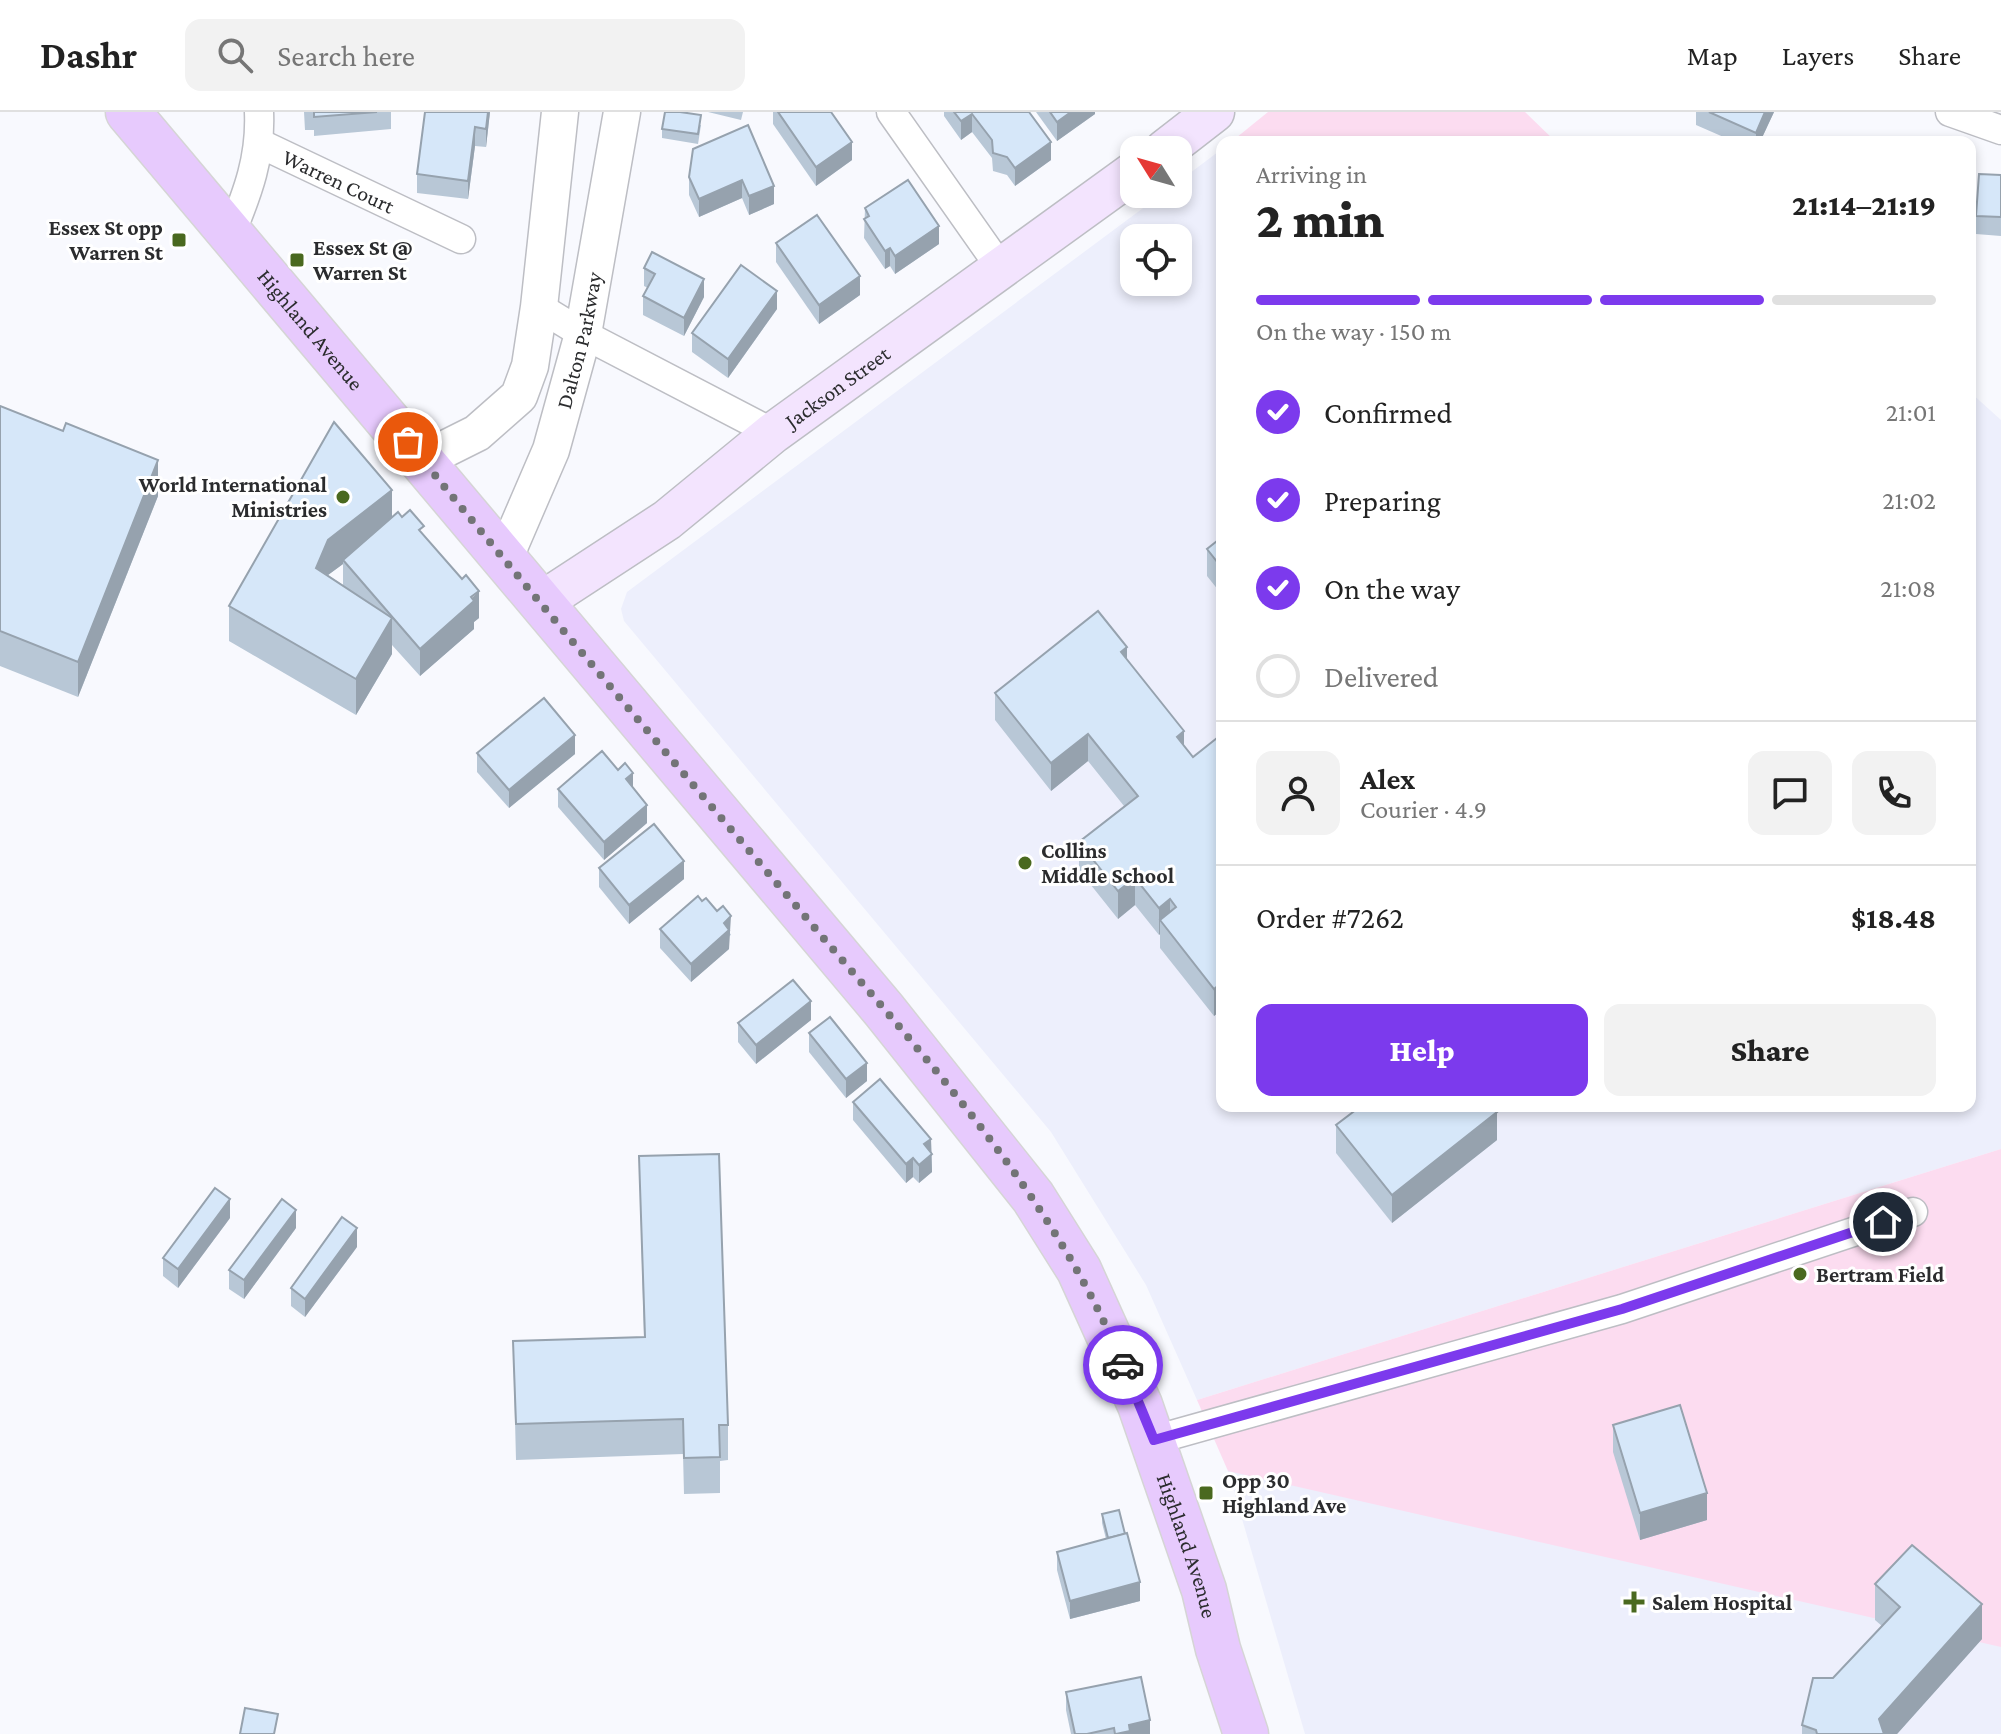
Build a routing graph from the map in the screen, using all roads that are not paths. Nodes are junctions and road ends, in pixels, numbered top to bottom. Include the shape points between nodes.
1 (128, 112) edge
2 (259, 112) edge
3 (560, 112) edge
4 (622, 112) edge
5 (891, 112) edge
6 (1214, 112) edge
7 (1950, 112) edge
8 (2001, 130) edge
9 (1183, 136) edge
10 (261, 144) junction
11 (1120, 182) edge
12 (231, 233) junction
13 (461, 239) dead end
14 (1000, 267) junction
15 (539, 307) junction
16 (583, 334) junction
17 (773, 433) junction
18 (423, 460) junction
19 (504, 559) junction
20 (540, 603) junction
21 (1913, 1212) dead end
22 (1154, 1440) junction
23 (1246, 1734) edge

1 - 12 main road, Highland Avenue
2 - 10 street
3 - 15 street, Dalton Parkway
4 - 16 street, Dalton Parkway
5 - 14 street
6 - 9 main road
7 - 8 street
10 - 12 street via 252,184
10 - 13 street, Warren Court
11 - 14 main road, Jackson Street
12 - 18 main road, Highland Avenue
14 - 17 main road, Jackson Street
15 - 16 street
15 - 18 street, Dalton Parkway via 530,366 519,396 477,433
16 - 17 street
16 - 19 street, Dalton Parkway via 551,450
17 - 20 main road, Jackson Street via 667,520
18 - 19 main road, Highland Avenue
19 - 20 main road, Highland Avenue
20 - 22 main road, Highland Avenue via 884,1010 1033,1197 1086,1284
21 - 22 street via 1705,1284
22 - 23 main road, Highland Avenue

